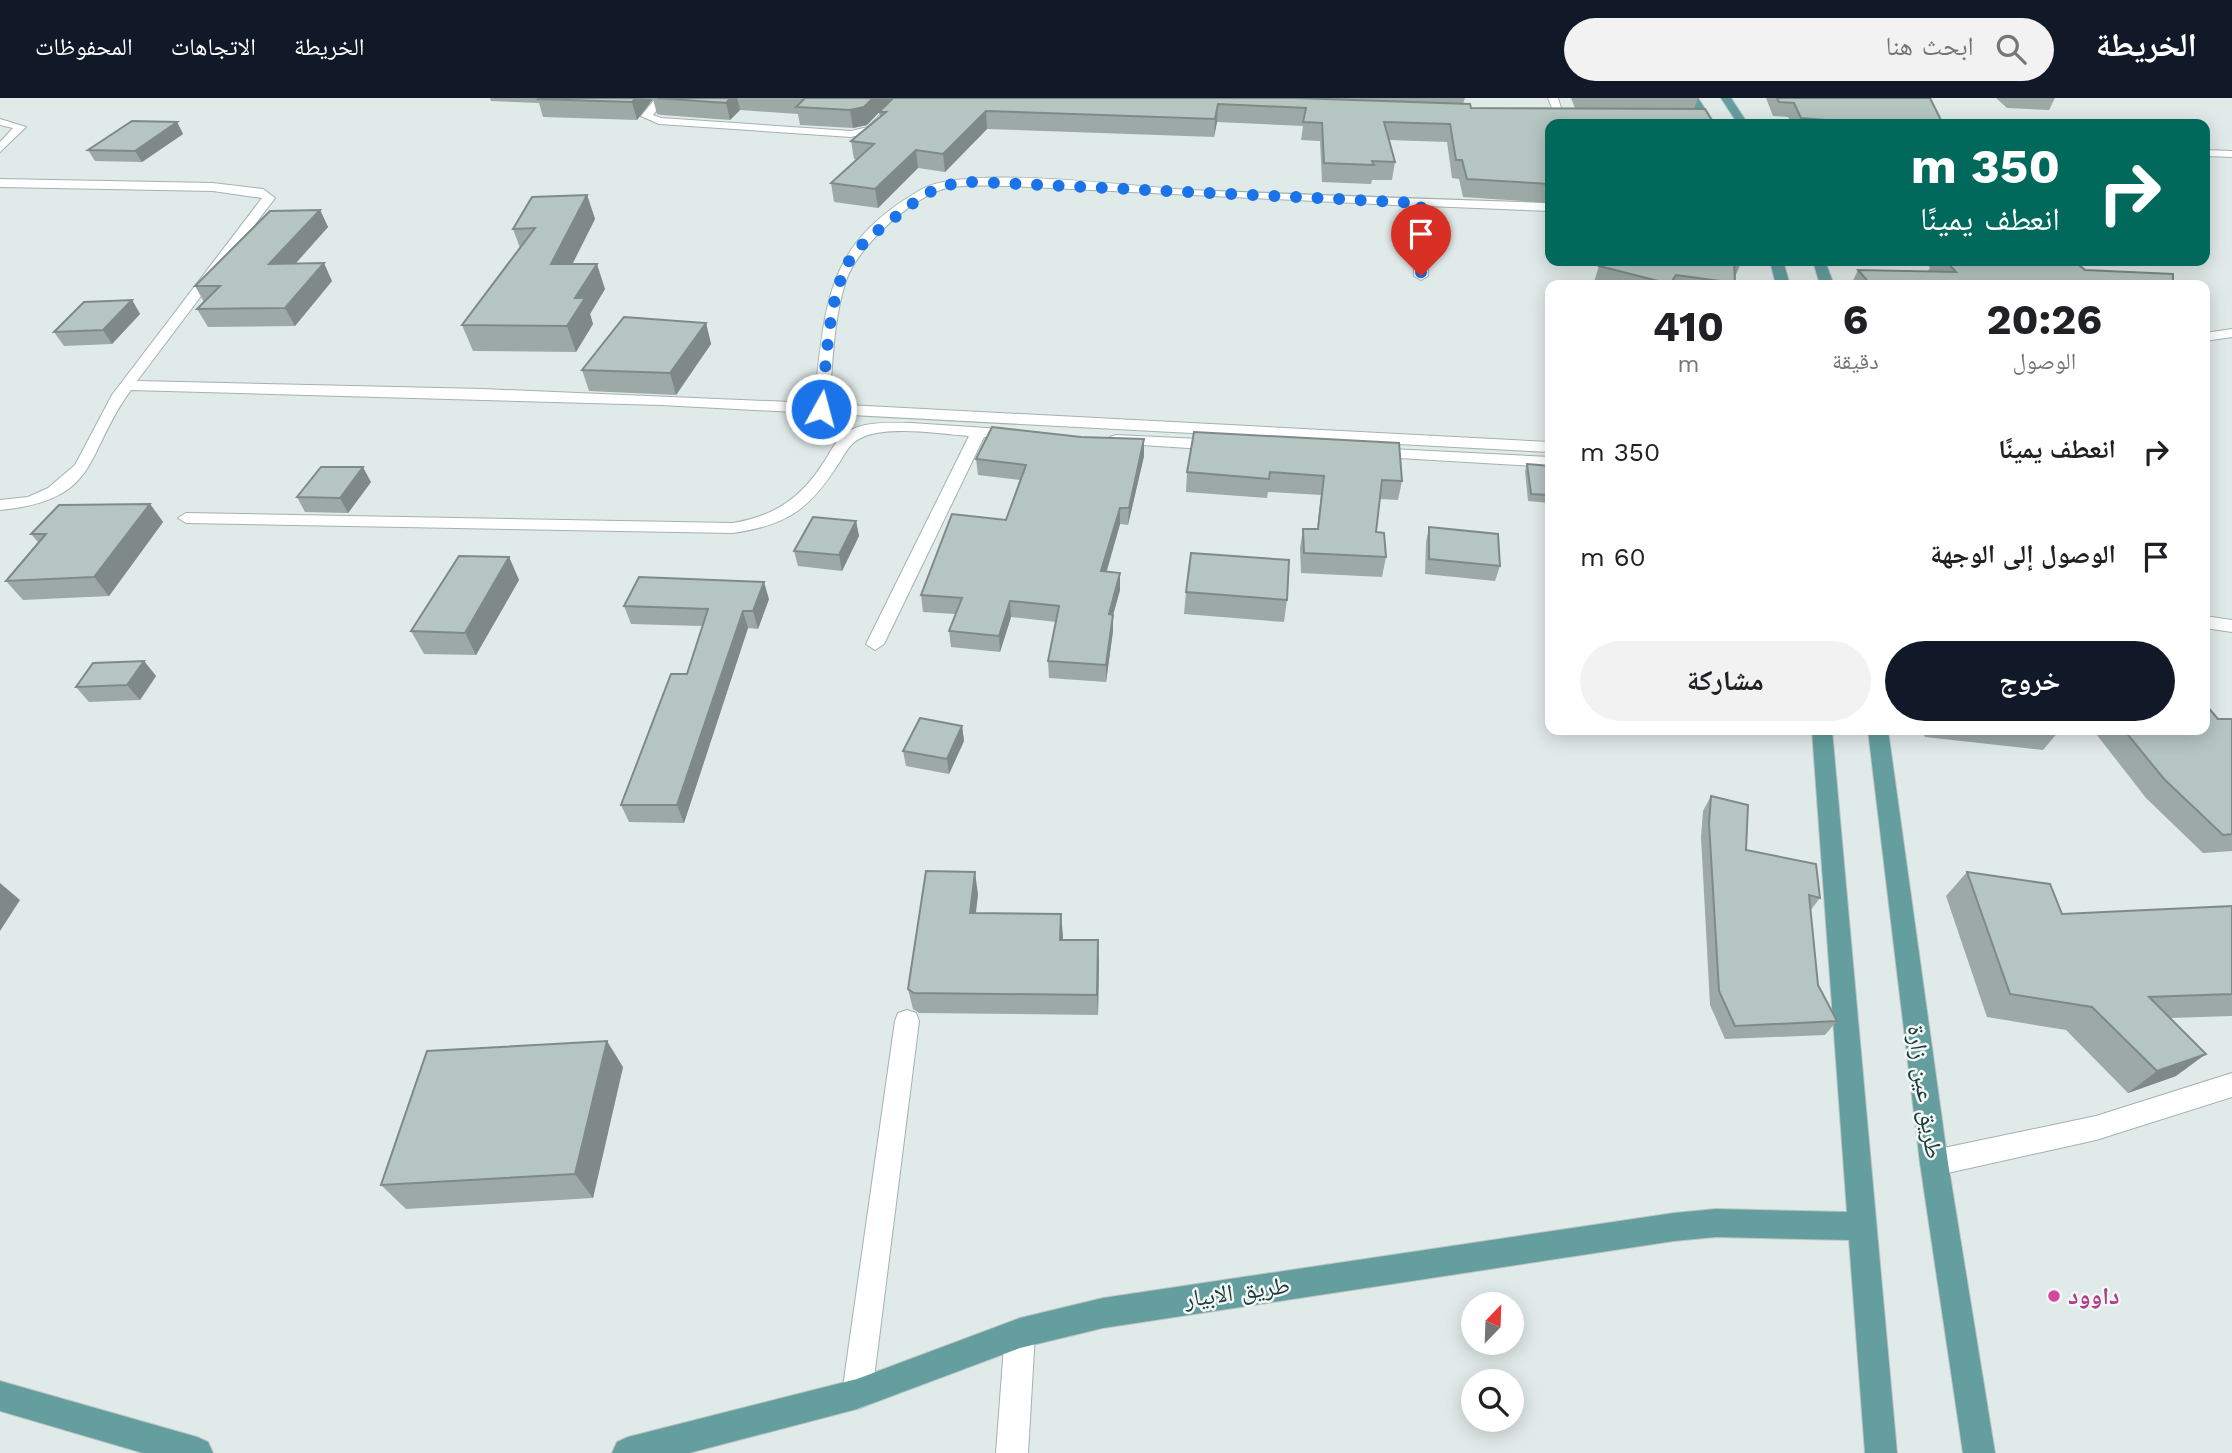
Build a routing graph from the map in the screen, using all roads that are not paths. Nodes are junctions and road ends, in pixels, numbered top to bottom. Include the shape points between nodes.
1 (662, 98) edge
2 (902, 98) edge
3 (1553, 98) edge
4 (1693, 98) edge
5 (1726, 98) edge
6 (1547, 119) edge
7 (1706, 119) edge
8 (1740, 119) edge
9 (0, 122) edge
10 (0, 149) edge
11 (2210, 153) edge
12 (2232, 154) edge
13 (0, 183) edge
14 (47, 185) junction
15 (0, 190) edge
16 (1421, 203) junction
17 (1545, 207) edge
18 (1421, 276) dead end
19 (2232, 334) edge
20 (2210, 336) edge
21 (127, 385) junction
22 (821, 409) junction
23 (978, 433) junction
24 (1545, 447) edge
25 (1545, 462) edge
26 (0, 505) edge
27 (186, 517) dead end
28 (2210, 623) edge
29 (2232, 626) edge
30 (875, 645) dead end
31 (1822, 735) edge
32 (1879, 735) edge
33 (906, 1021) dead end
34 (2232, 1085) edge
35 (1934, 1163) junction
36 (1864, 1226) junction
37 (1020, 1333) junction
38 (857, 1394) junction
39 (0, 1396) edge
40 (197, 1453) edge
41 (628, 1453) edge
42 (1012, 1453) edge
43 (1881, 1453) edge
44 (1979, 1453) edge

1 - 2 street via 646,116 659,121 851,134 872,128
3 - 6 street via 1566,119
4 - 7 main road
5 - 8 main road
9 - 10 street via 22,127
11 - 12 street
13 - 14 street
14 - 15 street
14 - 21 street via 213,187 263,193 269,198
16 - 17 street
16 - 18 street
16 - 22 street via 942,184 894,218 852,257 841,278 834,311
19 - 20 street
21 - 22 street via 348,389
21 - 26 street via 108,412 82,468 68,482 31,502
22 - 24 street
23 - 25 street
23 - 27 street via 889,428 858,433 843,443 804,502 774,520 733,528
23 - 30 street
28 - 29 street
31 - 36 main road
32 - 35 main road, طريق عين زارة
33 - 38 street
34 - 35 street via 2096,1128
35 - 44 main road, طريق عين زارة
36 - 37 main road, طريق الابيار via 1716,1223 1608,1235 1440,1264 1156,1303
36 - 43 main road
37 - 38 main road, طريق الابيار
37 - 42 street
38 - 41 main road, طريق الابيار
39 - 40 main road

